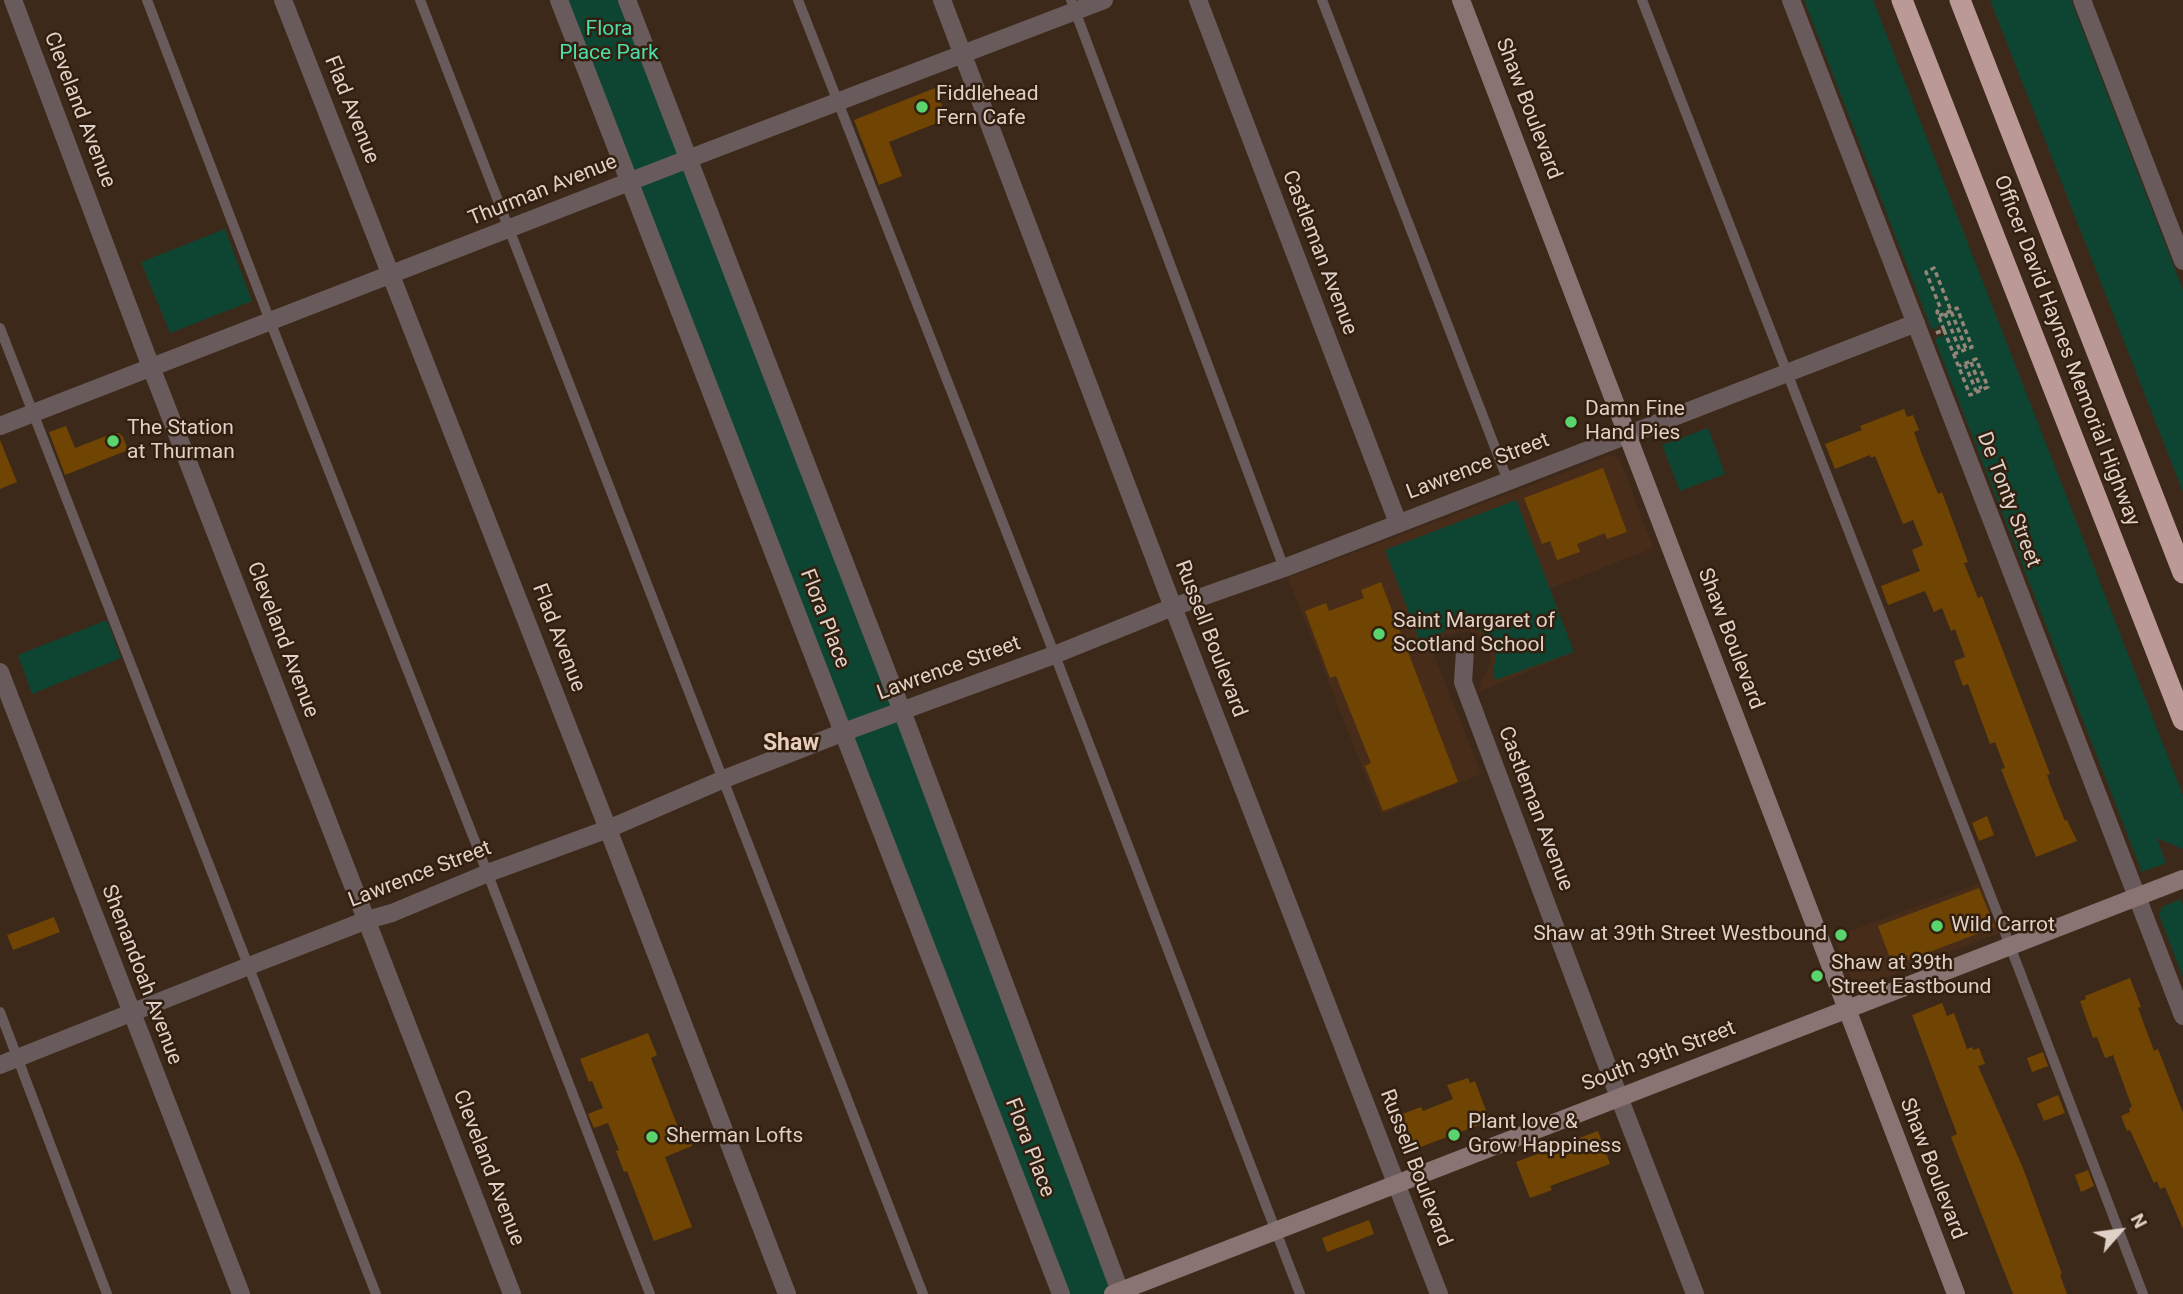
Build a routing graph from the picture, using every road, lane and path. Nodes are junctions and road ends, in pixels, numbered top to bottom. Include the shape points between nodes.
1 (13, 0) edge
2 (147, 0) edge
3 (283, 0) edge
4 (420, 0) edge
5 (559, 0) edge
6 (627, 0) edge
7 (798, 0) edge
8 (943, 0) edge
9 (1104, 0) edge
10 (1198, 0) edge
11 (1322, 0) edge
12 (1461, 0) edge
13 (1642, 0) edge
14 (1791, 0) edge
15 (1902, 0) edge
16 (1960, 0) edge
17 (2082, 0) edge
18 (1073, 6) edge
19 (964, 54) junction
20 (838, 102) junction
21 (688, 159) junction
22 (629, 181) junction
23 (2176, 222) edge
24 (510, 229) junction
25 (2183, 261) edge
26 (392, 275) junction
27 (1951, 311) junction
28 (1945, 313) junction
29 (1939, 316) junction
30 (270, 321) junction
31 (1916, 323) junction
32 (0, 328) edge
33 (1960, 351) junction
34 (1954, 354) junction
35 (1965, 364) junction
36 (1959, 366) junction
37 (151, 367) junction
38 (1788, 373) junction
39 (1970, 377) junction
40 (1964, 380) junction
41 (1976, 392) junction
42 (33, 413) junction
43 (0, 426) edge
44 (1628, 434) junction
45 (1508, 481) junction
46 (1398, 523) junction
47 (1284, 568) junction
48 (2183, 573) edge
49 (1173, 607) junction
50 (1465, 651) dead end
51 (1054, 655) junction
52 (0, 672) edge
53 (902, 711) junction
54 (2183, 720) edge
55 (844, 732) junction
56 (724, 779) junction
57 (608, 828) junction
58 (488, 873) junction
59 (2183, 879) edge
60 (2136, 897) junction
61 (367, 920) junction
62 (2010, 945) junction
63 (249, 966) junction
64 (1846, 1008) junction
65 (0, 1012) edge
66 (131, 1013) junction
67 (2183, 1016) edge
68 (18, 1058) junction
69 (0, 1065) edge
70 (1619, 1097) junction
71 (1398, 1185) junction
72 (1276, 1232) junction
73 (1118, 1293) edge
74 (107, 1294) edge
75 (240, 1294) edge
76 (376, 1294) edge
77 (512, 1294) edge
78 (650, 1294) edge
79 (787, 1294) edge
80 (923, 1294) edge
81 (1061, 1294) edge
82 (1300, 1294) edge
83 (1439, 1294) edge
84 (1695, 1294) edge
85 (1956, 1294) edge
86 (2143, 1294) edge

1 - 37 street, Cleveland Avenue
2 - 30 lane
3 - 26 street, Flad Avenue
4 - 24 lane
5 - 22 street, Flora Place
6 - 21 street, Flora Place
7 - 20 lane
8 - 19 street, Russell Boulevard
9 - 18 street, Thurman Avenue
10 - 46 street, Castleman Avenue
11 - 45 lane
12 - 44 street, Shaw Boulevard
13 - 38 lane
14 - 31 street, De Tonty Street
15 - 54 highway, Officer David Haynes Memorial Highway
16 - 48 highway, Officer David Haynes Memorial Highway
17 - 23 street
18 - 19 street, Thurman Avenue
18 - 47 lane
19 - 20 street, Thurman Avenue
19 - 49 street, Russell Boulevard
20 - 21 street, Thurman Avenue
20 - 51 lane
21 - 22 street, Thurman Avenue
21 - 53 street, Flora Place
22 - 24 street, Thurman Avenue
22 - 55 street, Flora Place
23 - 25 street
24 - 26 street, Thurman Avenue
24 - 56 lane
26 - 30 street, Thurman Avenue
26 - 57 street, Flad Avenue
27 - 28 path
27 - 29 path via 1934,268 1926,272 1940,307
27 - 33 path via 1957,308 1972,346
28 - 29 path
28 - 33 path
29 - 34 path
30 - 37 street, Thurman Avenue
30 - 58 lane
31 - 38 street, Lawrence Street
31 - 60 street, De Tonty Street
32 - 42 lane
33 - 34 path
34 - 36 path
35 - 36 path
35 - 39 path
35 - 41 path via 1976,359 1988,387
36 - 40 path
37 - 42 street, Thurman Avenue
37 - 61 street, Cleveland Avenue
38 - 44 street, Lawrence Street
38 - 62 lane
39 - 40 path
39 - 41 path
40 - 41 path via 1969,395
42 - 43 street, Thurman Avenue
42 - 63 lane
44 - 45 street, Lawrence Street
44 - 64 street, Shaw Boulevard
45 - 46 street, Lawrence Street
46 - 47 street, Lawrence Street
47 - 49 street, Lawrence Street
49 - 51 street, Lawrence Street
49 - 71 street, Russell Boulevard
50 - 70 street, Castleman Avenue via 1463,682
51 - 53 street, Lawrence Street
51 - 72 lane
52 - 66 street, Shenandoah Avenue
53 - 55 street, Lawrence Street
53 - 73 street, Flora Place
55 - 56 street, Lawrence Street
55 - 81 street, Flora Place
56 - 57 street, Lawrence Street
56 - 80 lane
57 - 58 street, Lawrence Street
57 - 79 street, Flad Avenue
58 - 61 street, Lawrence Street
58 - 78 lane
59 - 60 street, South 39th Street
60 - 62 street, South 39th Street
60 - 67 street, De Tonty Street
61 - 63 street, Lawrence Street
61 - 77 street, Cleveland Avenue
62 - 64 street, South 39th Street
62 - 86 lane
63 - 66 street, Lawrence Street
63 - 76 lane
64 - 70 street, South 39th Street
64 - 85 street, Shaw Boulevard
65 - 68 lane
66 - 68 street, Lawrence Street
66 - 75 street, Shenandoah Avenue
68 - 69 street, Lawrence Street
68 - 74 lane
70 - 71 street, South 39th Street
70 - 84 street, Castleman Avenue
71 - 72 street, South 39th Street
71 - 83 street, Russell Boulevard
72 - 73 street, South 39th Street
72 - 82 lane

